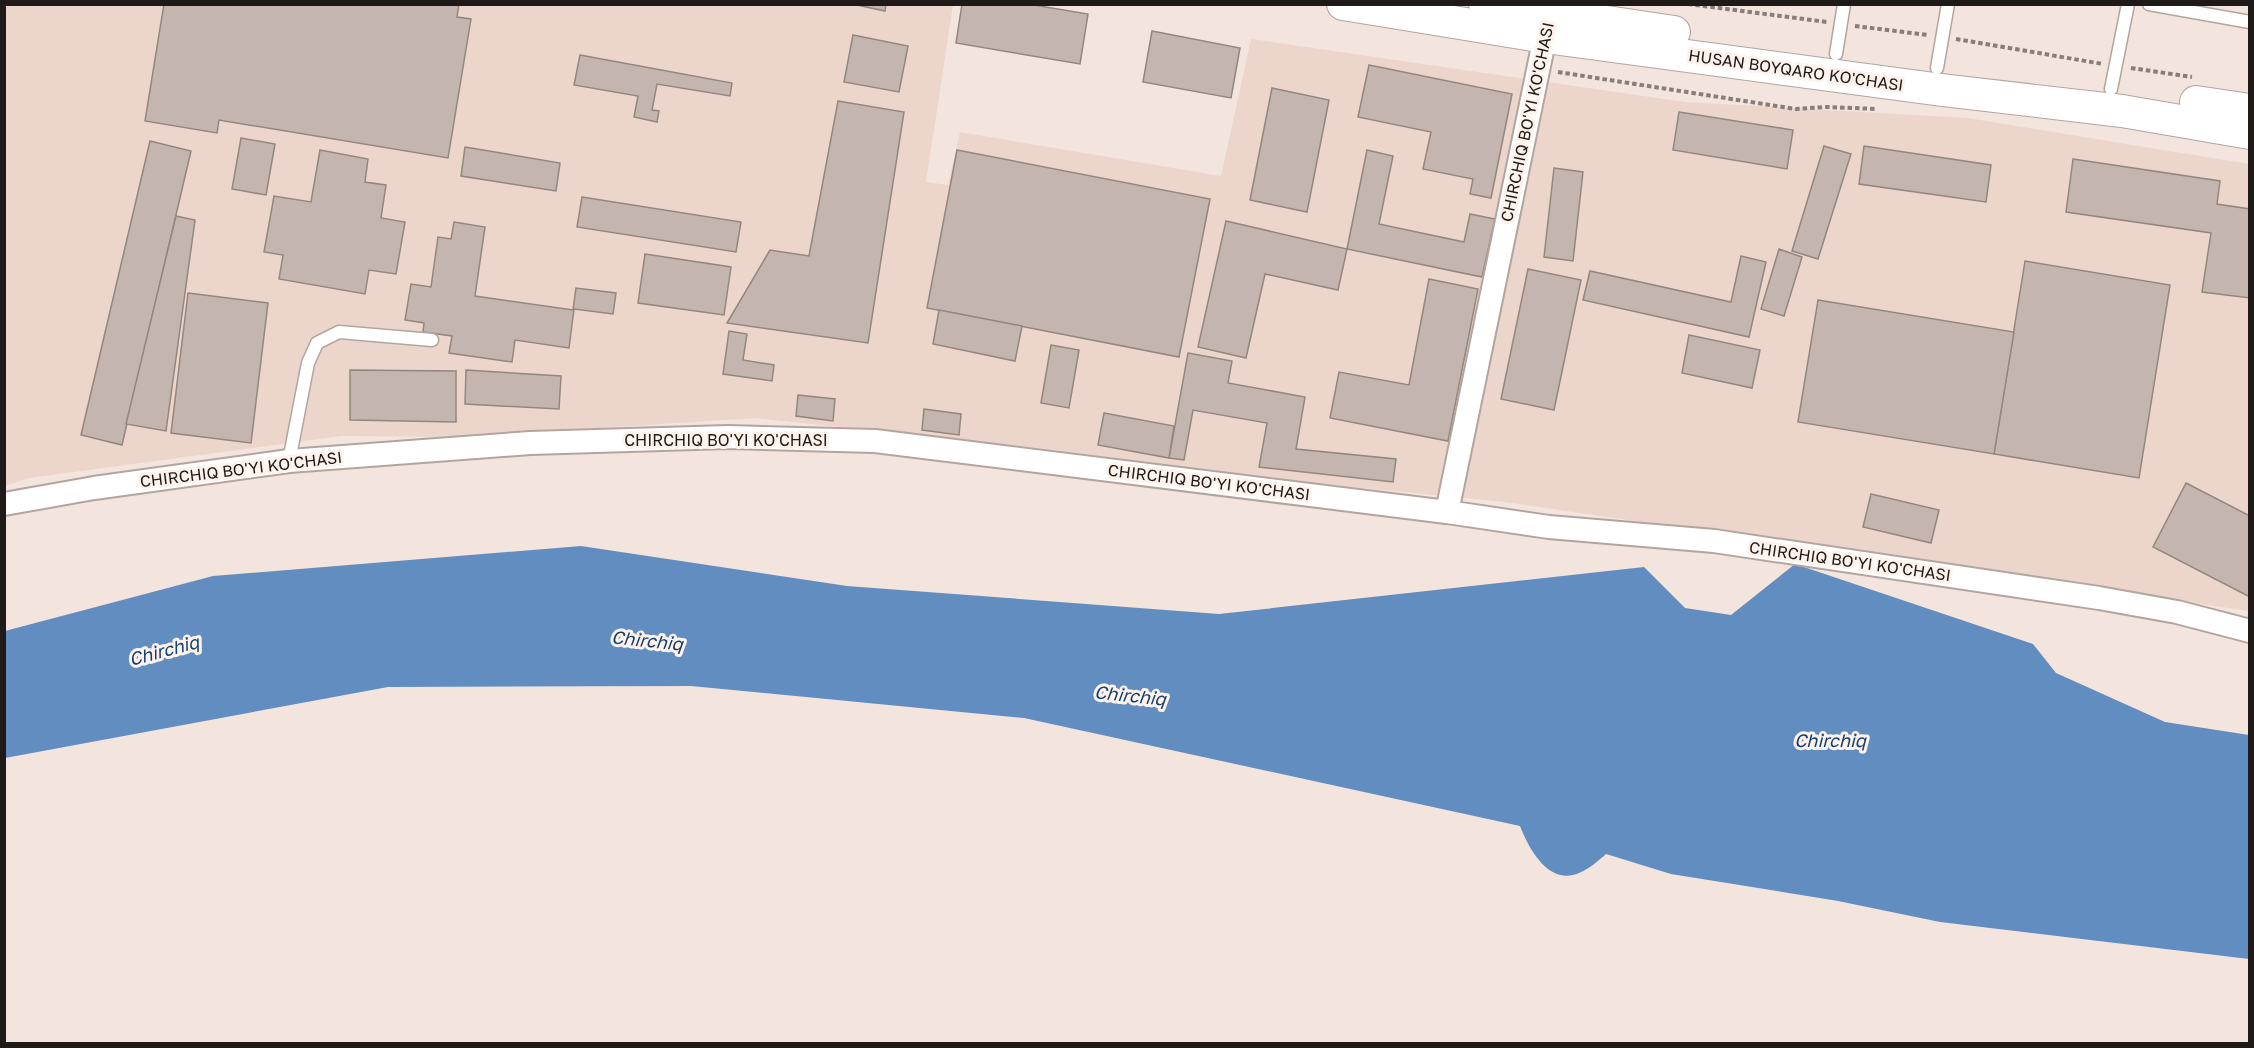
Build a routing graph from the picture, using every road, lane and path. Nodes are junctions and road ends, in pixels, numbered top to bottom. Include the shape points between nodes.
1 (1343, 4) edge
2 (1688, 4) edge
3 (1844, 4) edge
4 (1948, 4) edge
5 (2128, 4) edge
6 (2149, 4) edge
7 (1495, 11) edge
8 (2250, 22) edge
9 (1547, 26) junction
10 (1942, 37) junction
11 (1838, 39) junction
12 (1937, 68) junction
13 (2113, 77) junction
14 (2194, 77) dead end
15 (2250, 110) edge
16 (2250, 133) edge
17 (432, 340) dead end
18 (289, 461) junction
19 (4, 504) edge
20 (1447, 512) junction
21 (2250, 631) edge

1 - 7 main road, HUSAN BOYQARO KO'CHASI
2 - 11 path
3 - 11 lane
4 - 10 lane
5 - 13 lane
6 - 8 lane
7 - 9 main road, HUSAN BOYQARO KO'CHASI
9 - 11 main road, HUSAN BOYQARO KO'CHASI
9 - 16 main road, HUSAN BOYQARO KO'CHASI via 1912,86 2122,111
9 - 20 street, CHIRCHIQ BO'YI KO'CHASI
10 - 11 path
10 - 12 lane
10 - 13 path
11 - 12 main road, HUSAN BOYQARO KO'CHASI
12 - 13 main road, HUSAN BOYQARO KO'CHASI
13 - 14 path
13 - 15 main road, HUSAN BOYQARO KO'CHASI
17 - 18 lane via 339,332 317,343 308,363
18 - 19 street, CHIRCHIQ BO'YI KO'CHASI
18 - 20 street, CHIRCHIQ BO'YI KO'CHASI via 530,442 728,437 875,441
20 - 21 street, CHIRCHIQ BO'YI KO'CHASI via 1549,527 1714,541 2099,598

